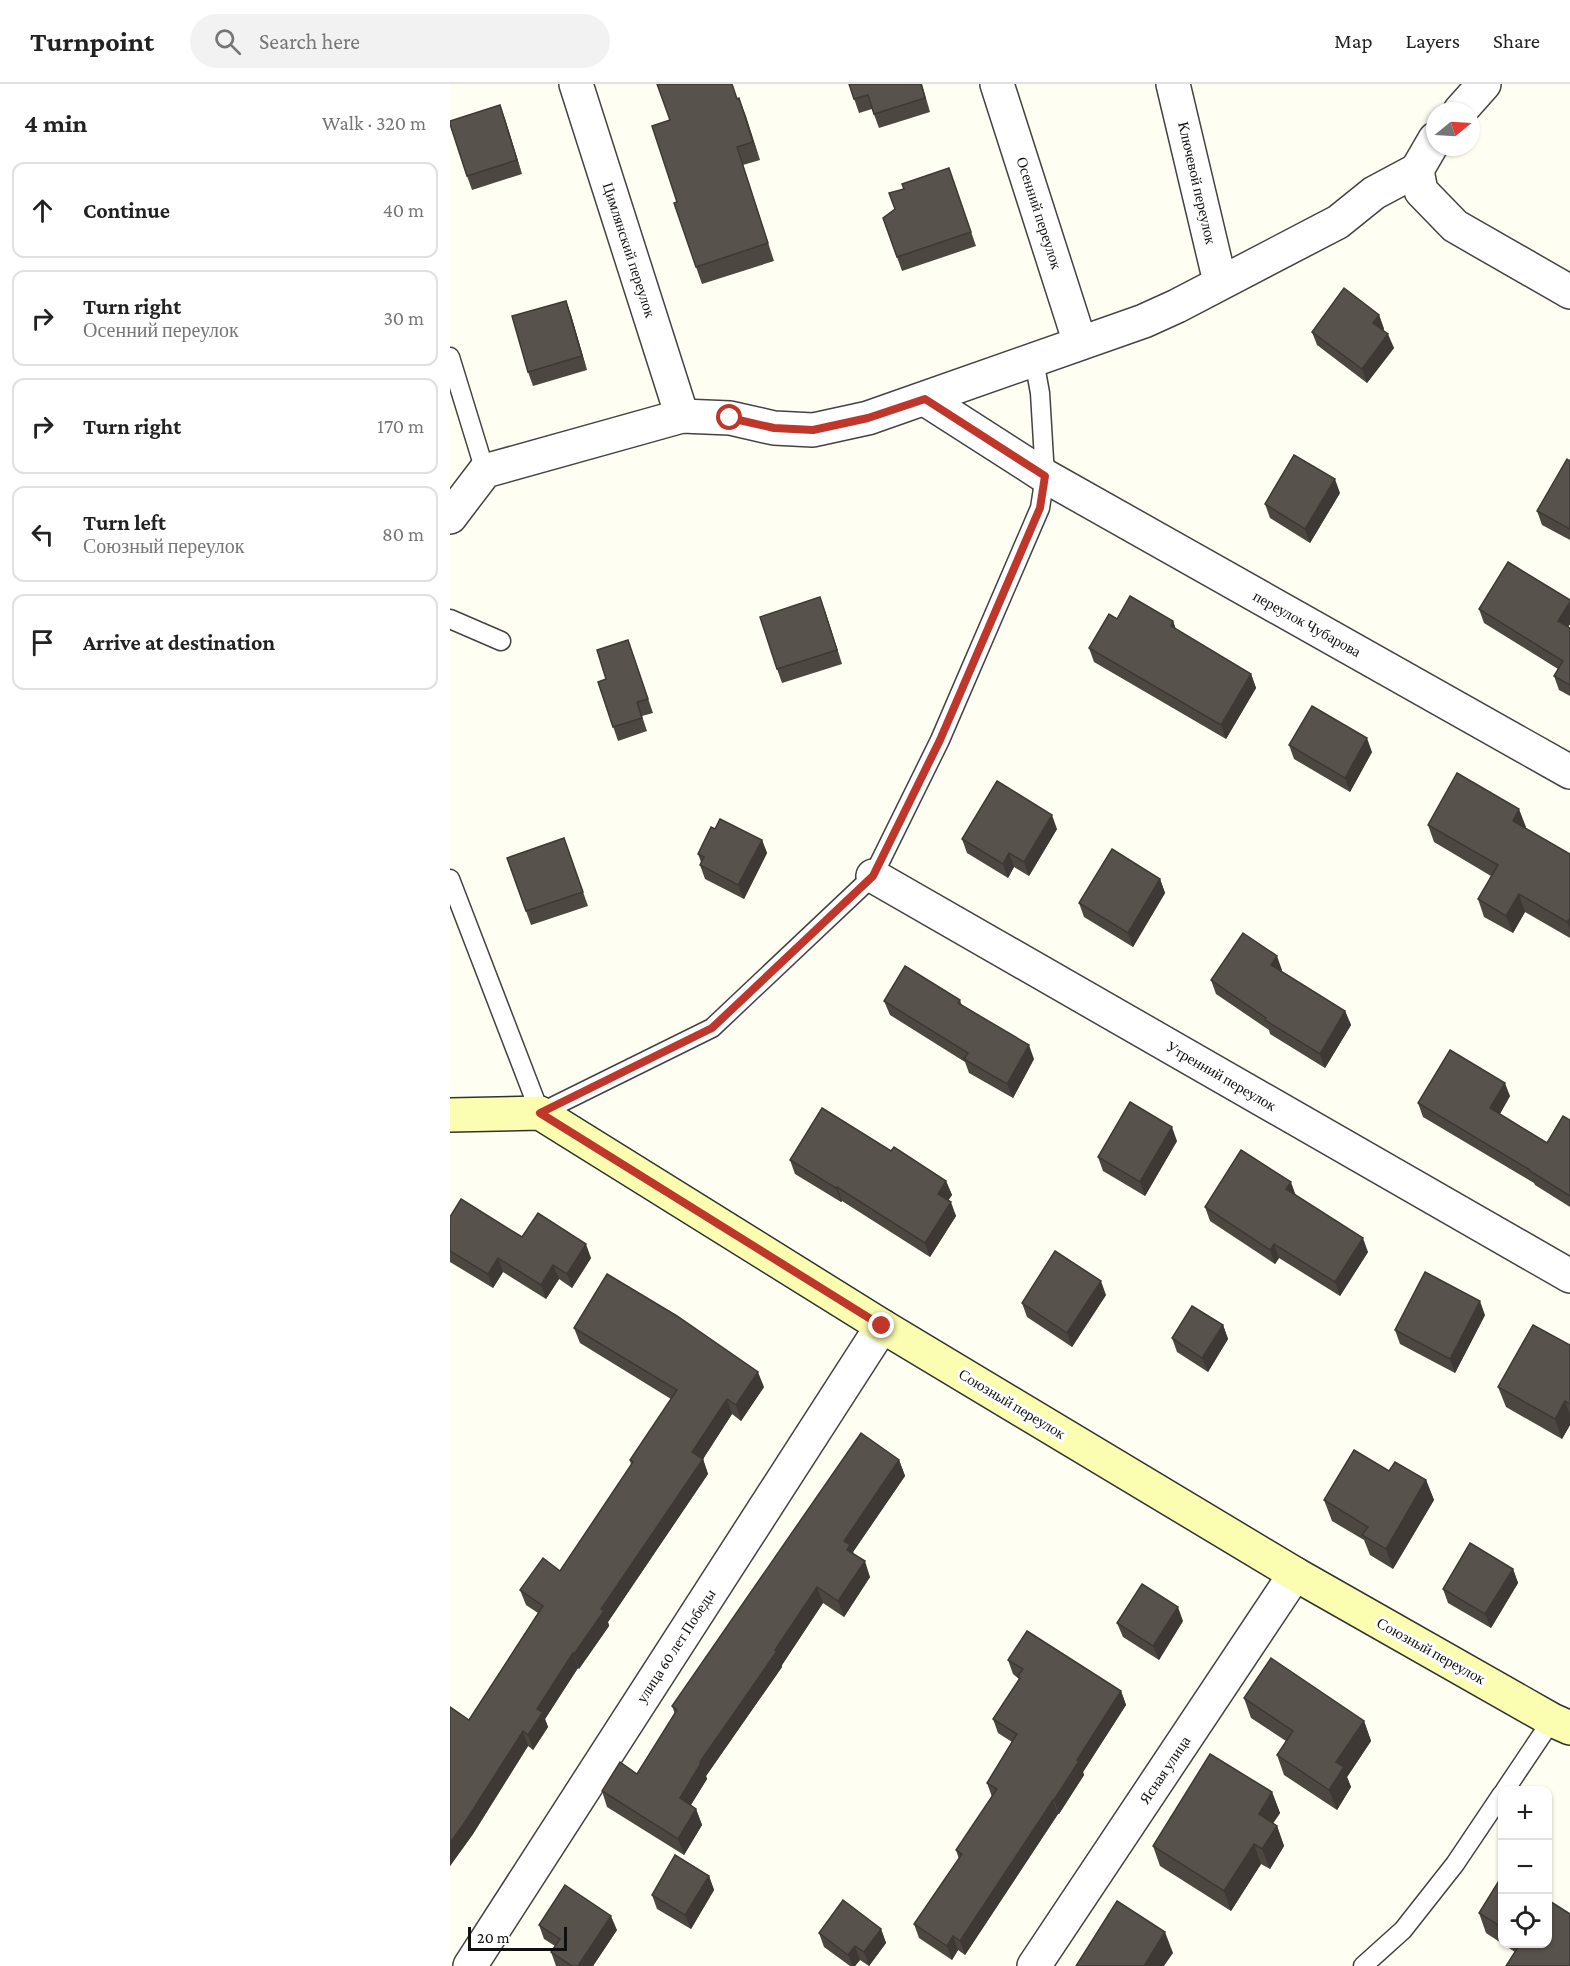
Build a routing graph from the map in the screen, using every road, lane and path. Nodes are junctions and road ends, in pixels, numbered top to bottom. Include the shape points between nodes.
1 (576, 84) edge
2 (997, 84) edge
3 (1173, 84) edge
4 (1484, 84) edge
5 (1468, 102) edge
6 (1426, 154) edge
7 (1417, 170) junction
8 (1220, 282) junction
9 (1570, 292) edge
10 (1080, 343) junction
11 (450, 357) edge
12 (1034, 360) junction
13 (925, 399) junction
14 (682, 416) junction
15 (485, 471) junction
16 (1045, 476) junction
17 (450, 517) edge
18 (450, 619) edge
19 (501, 641) dead end
20 (1570, 772) edge
21 (873, 876) junction
22 (450, 879) edge
23 (540, 1113) junction
24 (450, 1115) edge
25 (1570, 1276) edge
26 (882, 1326) junction
27 (1295, 1574) junction
28 (1561, 1724) edge
29 (1509, 1786) edge
30 (1498, 1801) edge
31 (470, 1966) edge
32 (1034, 1966) edge
33 (1363, 1966) edge

1 - 14 street, Цимлянский переулок
2 - 10 street, Осенний переулок
3 - 8 street, Ключевой переулок
4 - 5 street
6 - 7 street
7 - 8 street via 1374,194 1338,222
7 - 9 street via 1421,191 1455,226
8 - 10 street via 1144,321
10 - 12 street
11 - 15 lane
12 - 13 street
12 - 16 lane
13 - 14 street via 868,418 813,430 774,428 730,418
13 - 16 street
14 - 15 street
15 - 17 street
16 - 20 street, переулок Чубарова
16 - 21 lane via 1040,508 940,740
18 - 19 lane
21 - 23 lane via 712,1028
21 - 25 street, Утренний переулок
22 - 23 lane
23 - 24 street
23 - 26 street, Союзный переулок
26 - 27 street, Союзный переулок
26 - 31 street, улица 60 лет Победы
27 - 28 street, Союзный переулок
27 - 32 street, Ясная улица
28 - 29 lane
30 - 33 lane via 1403,1930

